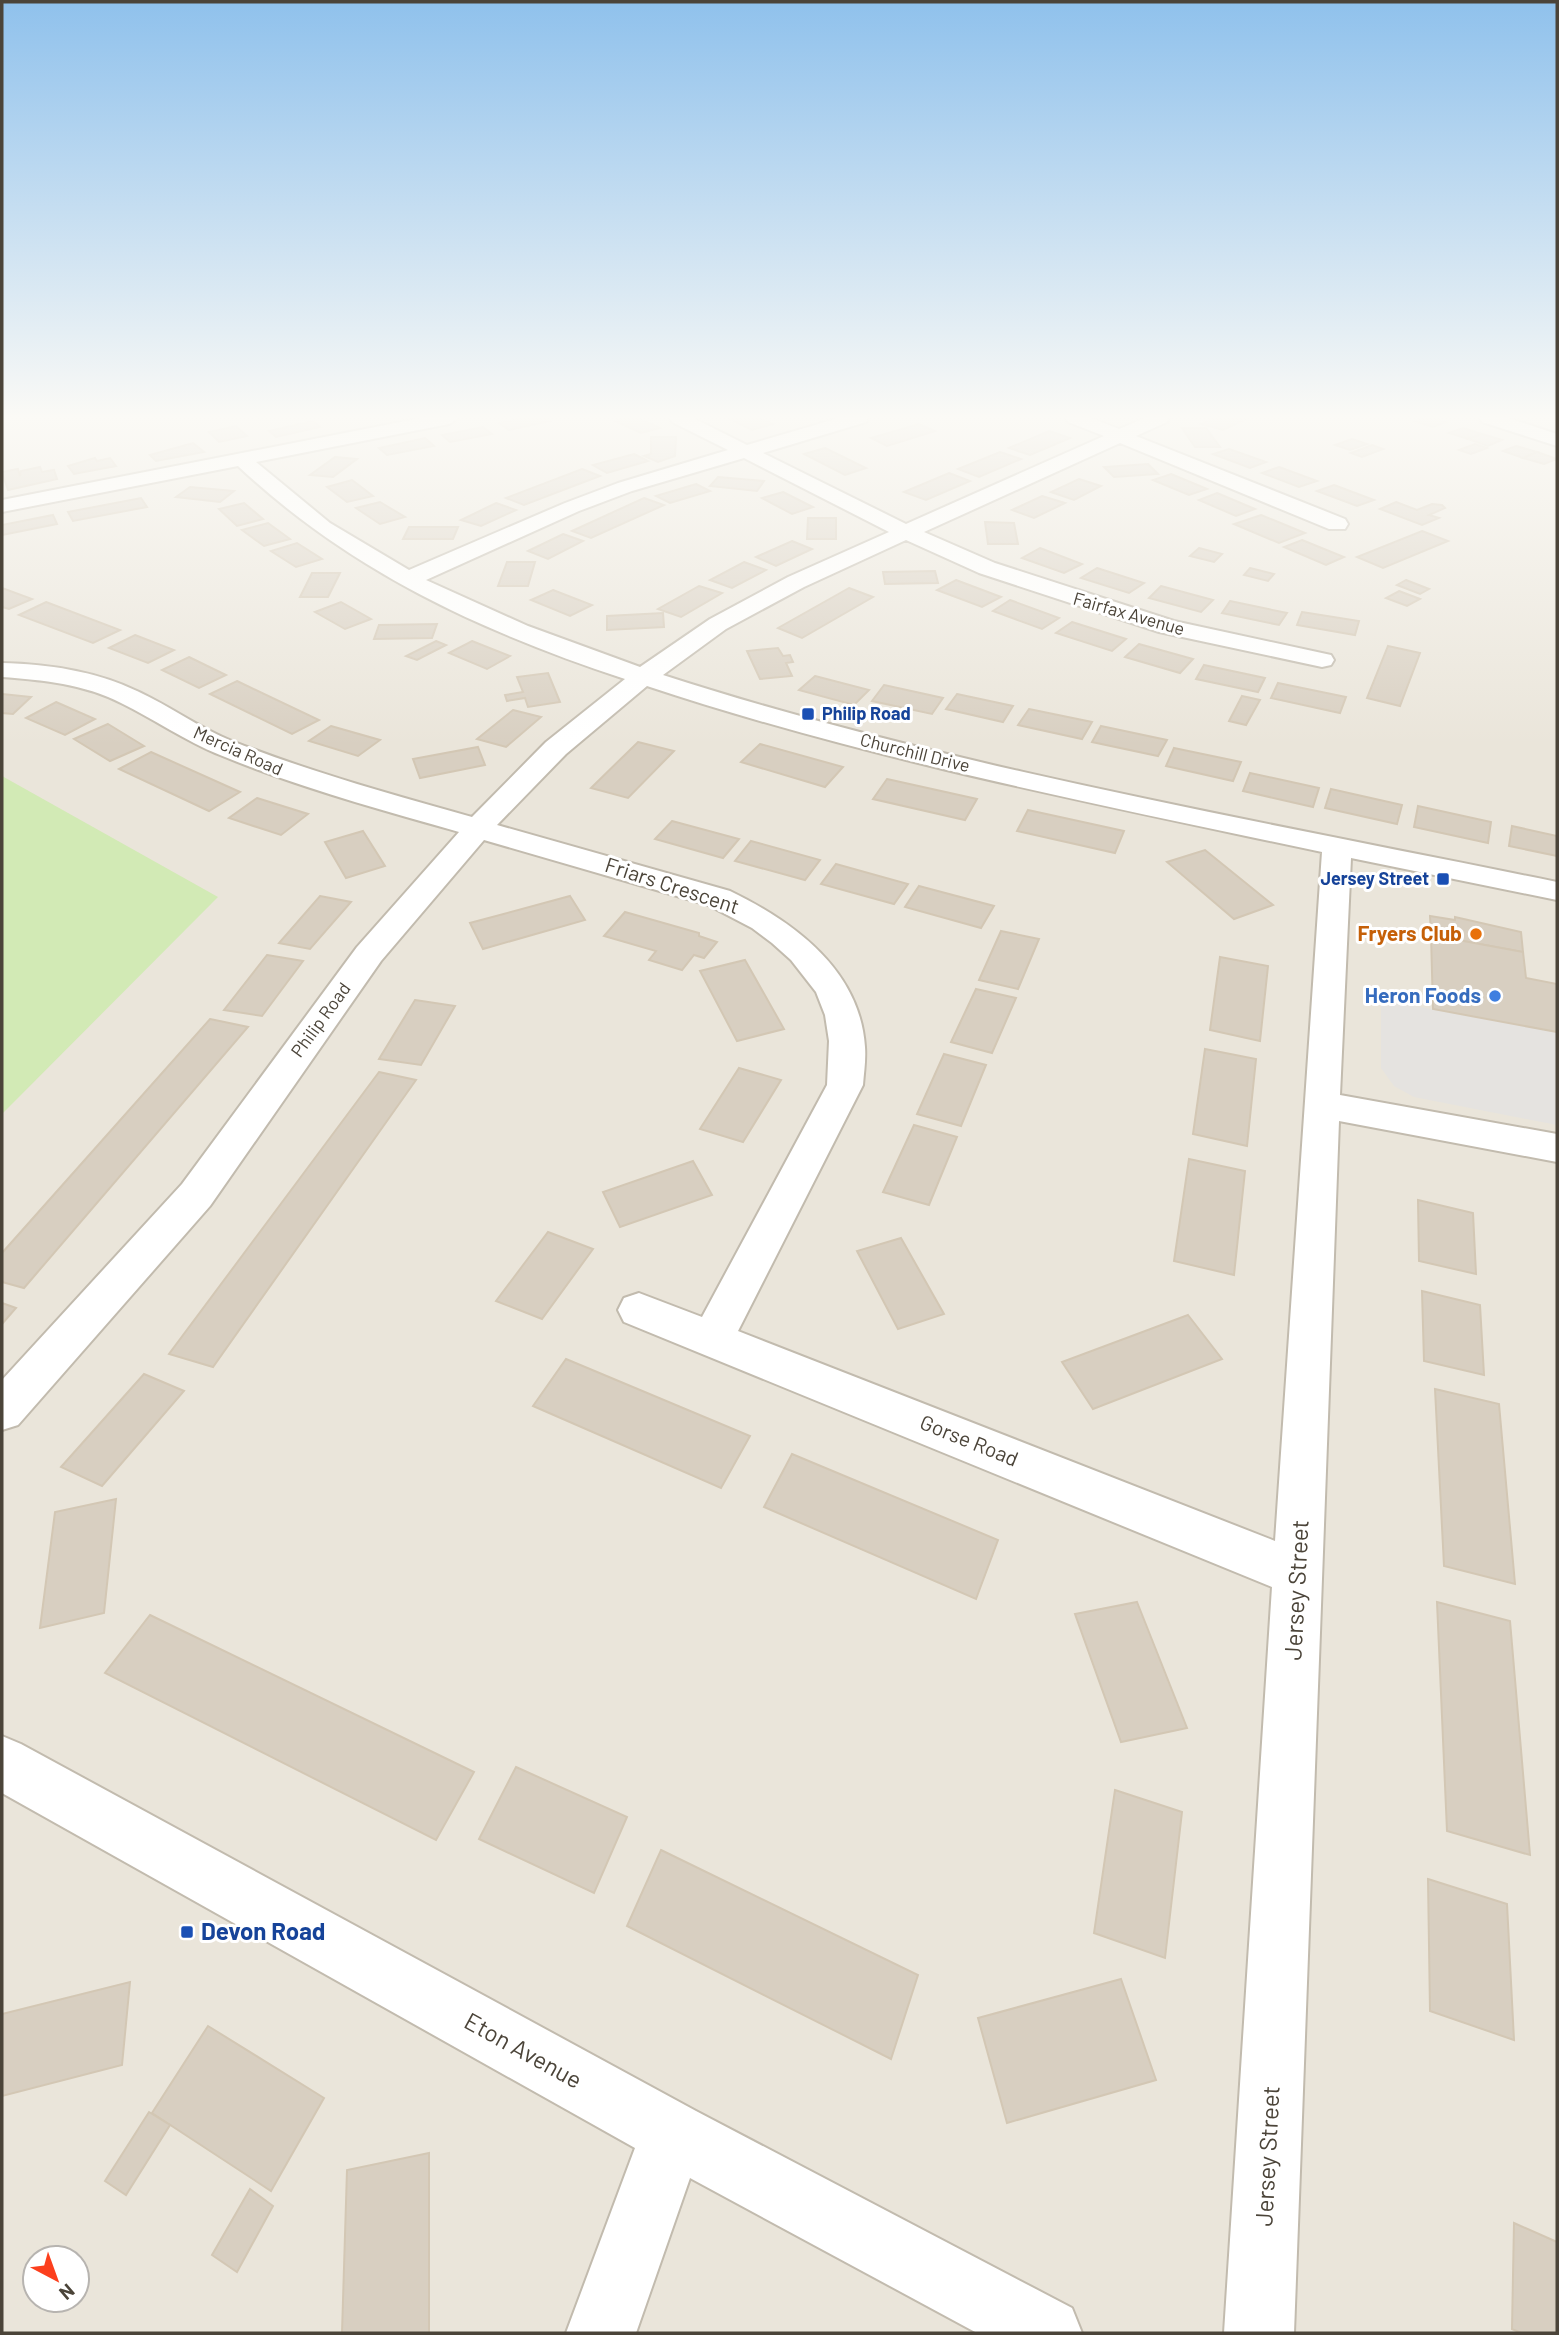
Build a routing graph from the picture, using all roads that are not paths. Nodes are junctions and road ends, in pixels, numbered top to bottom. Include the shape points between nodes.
1 (323, 527) edge
2 (527, 527) edge
3 (895, 527) edge
4 (920, 527) edge
5 (907, 533) junction
6 (408, 579) junction
7 (1322, 660) dead end
8 (2, 670) edge
9 (643, 677) junction
10 (479, 827) junction
11 (1337, 847) junction
12 (1557, 891) edge
13 (1321, 1105) junction
14 (1557, 1148) edge
15 (639, 1310) dead end
16 (712, 1339) junction
17 (2, 1411) edge
18 (1298, 1574) junction
19 (2, 1763) edge
20 (673, 2134) junction
21 (601, 2333) edge
22 (1047, 2333) edge
23 (1259, 2333) edge

1 - 6 street, Churchill Drive
2 - 6 street
3 - 5 street, Fairfax Avenue
4 - 5 street, Philip Road
5 - 7 street, Fairfax Avenue via 987,568 1144,619
5 - 9 street, Philip Road via 796,582 718,624
6 - 9 street, Churchill Drive via 528,635
8 - 10 street, Mercia Road via 65,676 102,686 253,760 344,791
9 - 10 street, Philip Road via 556,748
9 - 11 street, Churchill Drive via 942,761
10 - 16 street, Friars Crescent via 719,898 748,911 800,948 838,1004 848,1040 845,1085
10 - 17 street, Philip Road via 369,954 196,1195
11 - 12 street, Churchill Drive
11 - 13 street, Jersey Street
13 - 14 street
13 - 18 street, Jersey Street
15 - 16 street, Gorse Road
16 - 18 street, Gorse Road
18 - 23 street, Jersey Street
19 - 20 street, Eton Avenue
20 - 21 street
20 - 22 street, Eton Avenue

